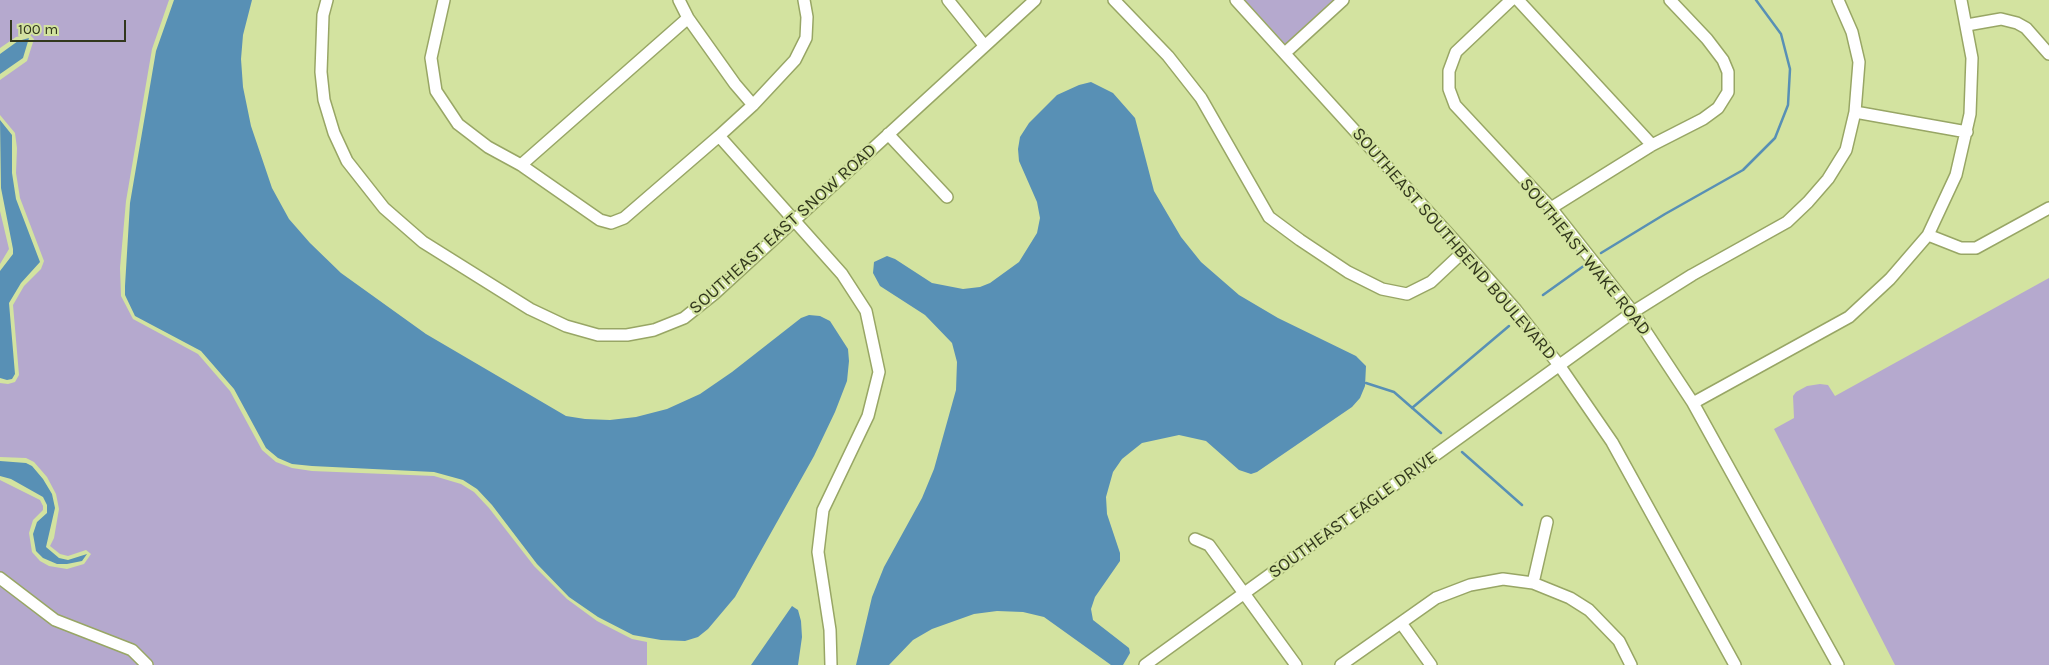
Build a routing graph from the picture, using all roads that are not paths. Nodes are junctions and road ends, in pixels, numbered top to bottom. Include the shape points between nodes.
1 (326, 0) edge
2 (444, 0) edge
3 (679, 0) edge
4 (804, 0) edge
5 (948, 0) edge
6 (1035, 0) edge
7 (1114, 0) edge
8 (1236, 0) edge
9 (1344, 0) edge
10 (1511, 0) edge
11 (1518, 0) edge
12 (1670, 0) edge
13 (1838, 0) edge
14 (1961, 0) edge
15 (688, 18) junction
16 (1967, 25) junction
17 (984, 45) junction
18 (1285, 53) junction
19 (2049, 54) edge
20 (753, 104) junction
21 (1855, 112) junction
22 (1967, 132) junction
23 (888, 134) junction
24 (719, 136) junction
25 (1652, 145) junction
26 (521, 165) junction
27 (947, 197) dead end
28 (1551, 208) junction
29 (2049, 208) edge
30 (795, 221) junction
31 (1928, 235) junction
32 (1464, 251) junction
33 (1633, 312) junction
34 (1560, 365) junction
35 (1693, 403) junction
36 (1547, 522) dead end
37 (1195, 539) dead end
38 (0, 578) edge
39 (1533, 583) junction
40 (1244, 594) junction
41 (1401, 623) junction
42 (146, 665) edge
43 (830, 665) edge
44 (1145, 665) edge
45 (1296, 665) edge
46 (1341, 665) edge
47 (1431, 665) edge
48 (1631, 665) edge
49 (1735, 665) edge
50 (1838, 665) edge

1 - 30 street, SOUTHEAST EAST SNOW ROAD via 321,72 324,100 347,161 384,208 423,242 530,309 566,326 598,335 627,335 654,330 684,318
2 - 26 street via 431,58 436,91 458,124 488,147
3 - 15 street
4 - 20 street via 806,38 795,60
5 - 17 street
6 - 17 street, SOUTHEAST EAST SNOW ROAD
7 - 32 street via 1168,56 1202,98 1269,217 1300,240 1348,272 1382,289 1407,294 1432,282
8 - 18 street, SOUTHEAST SOUTHBEND BOULEVARD
9 - 18 street
10 - 28 street, SOUTHEAST WAKE ROAD via 1456,52 1449,71 1449,89 1455,105
11 - 25 street
12 - 25 street via 1724,60 1728,92 1718,108 1703,119
13 - 21 street, SOUTHEAST EAGLE DRIVE via 1852,32 1859,62
14 - 16 street
15 - 20 street
15 - 26 street
16 - 19 street via 2001,19 2017,23 2026,28
16 - 22 street via 1972,86
17 - 23 street, SOUTHEAST EAST SNOW ROAD
18 - 32 street, SOUTHEAST SOUTHBEND BOULEVARD
20 - 24 street
21 - 22 street
21 - 33 street, SOUTHEAST EAGLE DRIVE via 1846,150 1828,179 1787,222
22 - 31 street via 1956,175
23 - 27 street
23 - 30 street, SOUTHEAST EAST SNOW ROAD
24 - 26 street via 624,218 611,223 600,220
24 - 30 street
25 - 28 street
28 - 33 street, SOUTHEAST WAKE ROAD
29 - 31 street via 1976,248 1961,248
30 - 43 street via 842,274 866,311 879,372 868,416 823,510 818,552 830,630
31 - 35 street via 1890,279 1849,317
32 - 34 street, SOUTHEAST SOUTHBEND BOULEVARD
33 - 34 street, SOUTHEAST EAGLE DRIVE
33 - 35 street, SOUTHEAST WAKE ROAD
34 - 40 street, SOUTHEAST EAGLE DRIVE
34 - 49 street, SOUTHEAST SOUTHBEND BOULEVARD via 1612,442
35 - 50 street, SOUTHEAST WAKE ROAD
36 - 39 street
37 - 40 street via 1208,545
38 - 42 street via 55,620 132,650
39 - 41 street via 1503,579 1470,585 1436,598
39 - 48 street via 1570,598 1589,610 1618,641
40 - 44 street, SOUTHEAST EAGLE DRIVE
40 - 45 street
41 - 46 street
41 - 47 street

